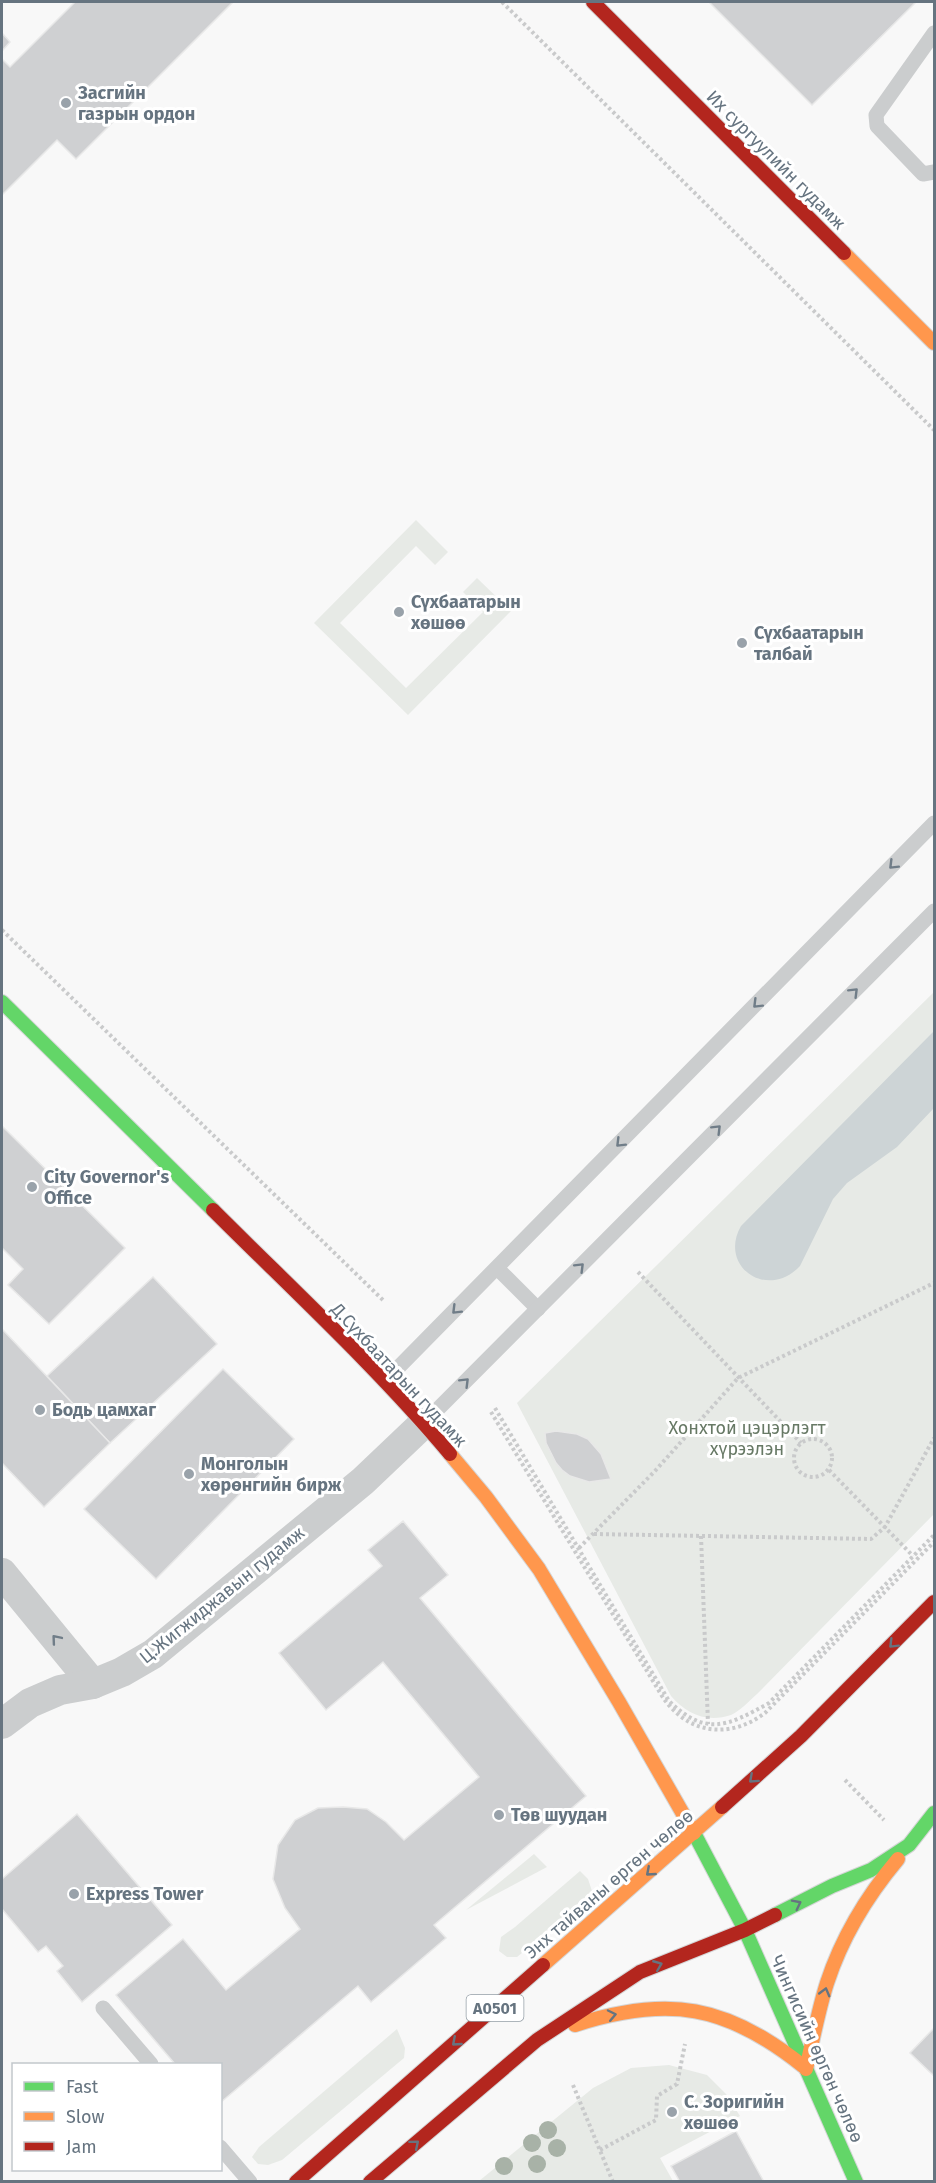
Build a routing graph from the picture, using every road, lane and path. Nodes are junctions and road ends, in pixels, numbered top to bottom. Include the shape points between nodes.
1 (502, 2) edge
2 (593, 2) edge
3 (934, 33) edge
4 (934, 172) edge
5 (934, 343) edge
6 (934, 430) edge
7 (934, 823) edge
8 (934, 911) edge
9 (2, 930) edge
10 (2, 1002) edge
11 (497, 1268) junction
12 (638, 1272) dead end
13 (934, 1283) edge
14 (385, 1302) dead end
15 (538, 1309) junction
16 (738, 1378) junction
17 (385, 1381) junction
18 (424, 1423) junction
19 (934, 1438) edge
20 (801, 1443) junction
21 (829, 1470) junction
22 (885, 1527) junction
23 (594, 1534) junction
24 (934, 1535) edge
25 (701, 1536) junction
26 (934, 1542) edge
27 (579, 1548) junction
28 (913, 1556) junction
29 (2, 1573) edge
30 (934, 1602) edge
31 (93, 1684) junction
32 (2, 1724) edge
33 (708, 1725) junction
34 (844, 1780) dead end
35 (934, 1813) edge
36 (884, 1820) dead end
37 (694, 1833) junction
38 (909, 1845) junction
39 (745, 1930) junction
40 (103, 2008) dead end
41 (537, 2040) junction
42 (685, 2043) dead end
43 (150, 2063) edge
44 (806, 2069) junction
45 (573, 2085) dead end
46 (222, 2149) edge
47 (600, 2150) junction
48 (250, 2181) edge
49 (296, 2181) edge
50 (370, 2181) edge
51 (613, 2181) edge
52 (856, 2181) edge

1 - 6 path
2 - 5 main road, Их сургуулийн гудамж
3 - 4 lane via 876,115 877,126 923,174
7 -> 11 lane
15 -> 8 lane
9 - 14 path
10 - 17 main road, Д.Сүхбаатарын гудамж
11 - 15 lane
11 -> 17 lane
12 - 16 path
13 - 16 path
18 -> 15 lane
16 - 20 path
16 - 23 path
17 - 18 main road, Д.Сүхбаатарын гудамж
18 - 31 street, Ц.Жигжиджавын гудамж via 363,1481 153,1654
18 - 37 main road, Д.Сүхбаатарын гудамж via 539,1569
19 - 22 path
20 - 21 path via 812,1439 825,1443 833,1458
20 - 21 path via 794,1454 800,1473 818,1478
21 - 22 path
22 - 25 path via 871,1539
22 - 28 path
23 - 25 path
23 - 27 path
24 - 28 path
25 - 33 path
26 - 27 path via 765,1713 752,1723 714,1730 693,1725 670,1709 493,1410
27 - 33 path via 669,1701 681,1713
28 - 33 path via 769,1703 726,1723
31 -> 29 street
30 -> 37 main road, Энх тайваны өргөн чөлөө / A0501 via 801,1736
31 - 32 street, Ц.Жигжиджавын гудамж via 60,1690 30,1703
34 - 36 path
35 - 38 main road, A0501
37 - 39 main road, Д.Сүхбаатарын гудамж
37 -> 49 main road, Энх тайваны өргөн чөлөө / A0501
39 -> 38 main road, A0501 via 870,1870
44 -> 38 main road via 827,1984 842,1946 860,1910
41 -> 39 main road, A0501 via 640,1972
39 - 44 main road, Чингисийн өргөн чөлөө
40 - 43 lane
41 -> 44 main road via 616,2014 650,2008 685,2009 719,2015 751,2028 780,2045
50 -> 41 main road, A0501
42 - 47 path via 677,2084 657,2096 656,2120
44 - 52 main road, Чингисийн өргөн чөлөө
45 - 47 path
46 - 48 lane
47 - 51 path

